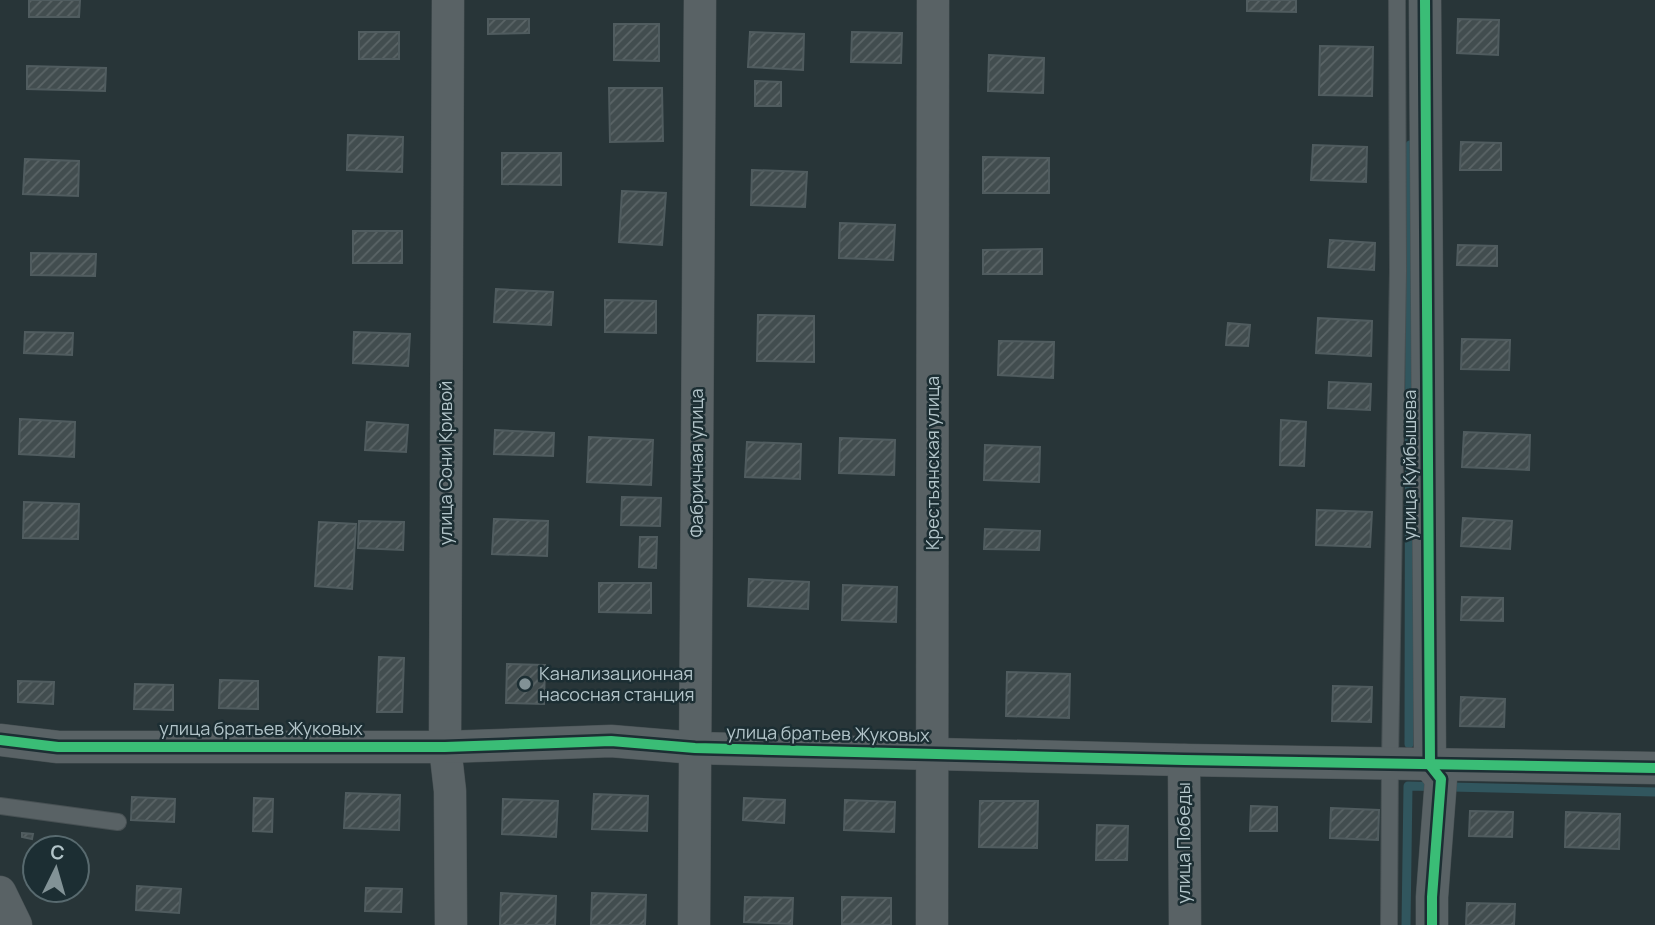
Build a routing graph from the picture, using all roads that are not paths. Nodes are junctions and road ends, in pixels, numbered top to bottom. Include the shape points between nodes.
1 (448, 0) edge
2 (699, 0) edge
3 (933, 0) edge
4 (1397, 0) edge
5 (1424, 0) edge
6 (0, 740) edge
7 (445, 747) junction
8 (695, 748) junction
9 (933, 754) junction
10 (1184, 760) junction
11 (1390, 763) junction
12 (1430, 765) junction
13 (1655, 768) edge
14 (0, 806) edge
15 (118, 822) dead end
16 (0, 892) edge
17 (16, 925) edge
18 (451, 925) edge
19 (694, 925) edge
20 (932, 925) edge
21 (1185, 925) edge
22 (1389, 925) edge
23 (1432, 925) edge

1 - 7 street, улица Сони Кривой
2 - 8 street, Фабричная улица
3 - 9 street, Крестьянская улица
4 - 11 lane
5 - 12 street, улица Куйбышева
6 - 7 street, улица братьев Жуковых via 58,747
7 - 8 street, улица братьев Жуковых via 611,741
7 - 18 street, улица Сони Кривой via 450,791
8 - 9 street, улица братьев Жуковых
8 - 19 street, Фабричная улица
9 - 10 street, улица братьев Жуковых
9 - 20 street, Крестьянская улица
10 - 11 street, улица братьев Жуковых
10 - 21 street, улица Победы
11 - 12 street, улица братьев Жуковых
11 - 22 lane
12 - 13 street, улица братьев Жуковых
12 - 23 street, улица Куйбышева via 1441,779
14 - 15 lane
16 - 17 street

